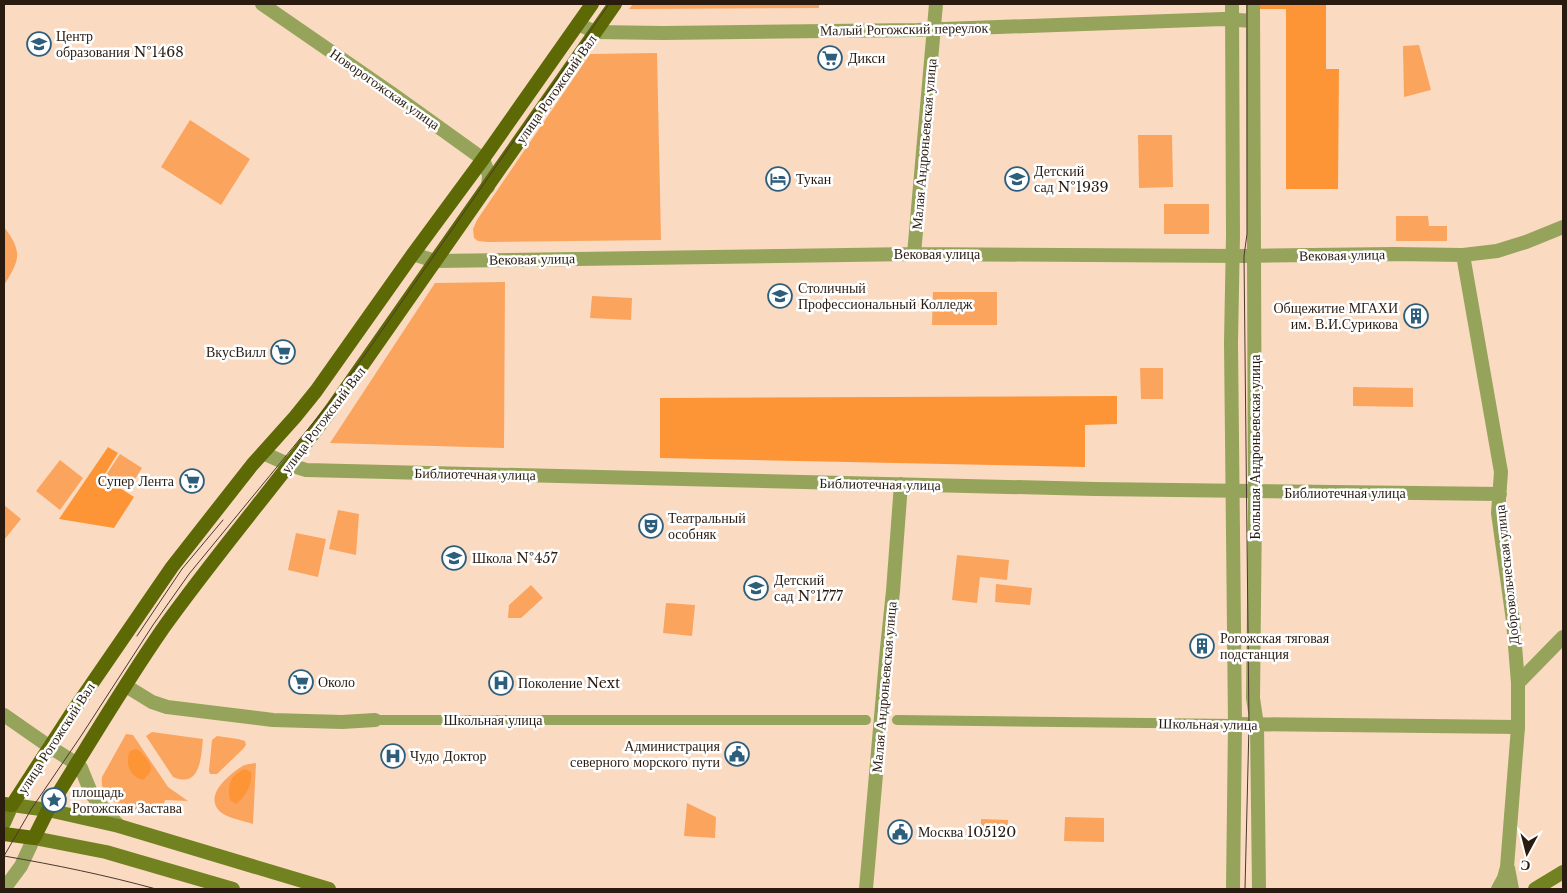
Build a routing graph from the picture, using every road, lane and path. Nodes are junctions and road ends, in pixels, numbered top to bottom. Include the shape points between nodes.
1 (262, 4) edge
2 (592, 4) edge
3 (615, 4) edge
4 (936, 4) edge
5 (1232, 4) edge
6 (1253, 4) edge
7 (1232, 21) junction
8 (1253, 21) junction
9 (578, 24) junction
10 (934, 30) junction
11 (595, 32) junction
12 (483, 159) junction
13 (488, 187) junction
14 (1563, 227) edge
15 (413, 254) junction
16 (914, 254) junction
17 (1463, 255) junction
18 (1232, 256) junction
19 (1255, 256) junction
20 (435, 261) junction
21 (263, 453) junction
22 (290, 465) junction
23 (901, 484) junction
24 (1232, 491) junction
25 (1255, 492) junction
26 (1500, 494) junction
27 (1562, 640) edge
28 (1518, 684) junction
29 (126, 686) junction
30 (4, 715) edge
31 (375, 720) joint
32 (866, 720) dead end
33 (897, 720) dead end
34 (1235, 724) junction
35 (1257, 725) junction
36 (1518, 727) junction
37 (50, 747) junction
38 (77, 764) junction
39 (8, 805) edge
40 (48, 810) junction
41 (4, 823) edge
42 (119, 826) junction
43 (4, 834) edge
44 (34, 838) junction
45 (1508, 867) junction
46 (1563, 872) edge
47 (4, 889) edge
48 (233, 889) edge
49 (329, 889) edge
50 (866, 889) edge
51 (1233, 889) edge
52 (1259, 889) edge
53 (1498, 889) edge
54 (1512, 889) edge
55 (1535, 889) edge

1 - 12 street, Новорогожская улица
2 - 9 main road, улица Рогожский Вал
3 - 11 main road, улица Рогожский Вал
4 - 10 street, Малая Андроньевская улица
5 - 7 street, Большая Андроньевская улица
6 - 8 street, Большая Андроньевская улица
7 - 8 street, Малый Рогожский переулок
7 - 10 street, Малый Рогожский переулок
7 - 18 street, Большая Андроньевская улица
8 - 19 street, Большая Андроньевская улица
9 - 11 street, Малый Рогожский переулок
9 - 12 main road, улица Рогожский Вал
10 - 11 street, Малый Рогожский переулок
10 - 16 street, Малая Андроньевская улица
11 - 13 main road, улица Рогожский Вал
12 - 13 street via 489,175
12 - 15 main road, улица Рогожский Вал
13 - 20 main road, улица Рогожский Вал
14 - 17 street, Вековая улица via 1497,251
15 - 20 street, Вековая улица
15 - 21 main road, улица Рогожский Вал via 316,391
16 - 18 street, Вековая улица
16 - 20 street, Вековая улица
17 - 19 street, Вековая улица
17 - 26 street, Добровольческая улица via 1501,472
18 - 19 street, Вековая улица
18 - 24 street, Большая Андроньевская улица
19 - 25 street, Большая Андроньевская улица
20 - 22 main road, улица Рогожский Вал
21 - 22 street, Библиотечная улица
21 - 37 main road, улица Рогожский Вал via 172,567
22 - 23 street, Библиотечная улица via 306,470
22 - 29 main road, улица Рогожский Вал via 210,566
23 - 24 street, Библиотечная улица
23 - 50 street, Малая Андроньевская улица
24 - 25 street, Библиотечная улица
24 - 34 street, Большая Андроньевская улица
25 - 26 street, Библиотечная улица
25 - 35 street, Большая Андроньевская улица via 1253,698
26 - 28 street, Добровольческая улица via 1498,513
27 - 28 street
28 - 36 street, Добровольческая улица
29 - 31 street, Школьная улица via 167,707 273,720
29 - 38 main road, улица Рогожский Вал
30 - 37 street
31 - 32 street, Школьная улица
33 - 34 street, Школьная улица
34 - 35 street, Школьная улица
34 - 51 street, Большая Андроньевская улица
35 - 36 street, Школьная улица
35 - 52 street, Большая Андроньевская улица
36 - 45 street, Добровольческая улица
37 - 38 street
37 - 39 main road, улица Рогожский Вал
38 - 40 main road, улица Рогожский Вал
38 - 42 street via 92,795
39 - 40 main road
39 - 41 main road, улица Рогожский Вал
40 - 42 main road
40 - 44 main road, улица Рогожский Вал
42 - 49 main road
43 - 44 main road
44 - 47 street via 21,866
44 - 48 main road via 106,852
45 - 53 street
45 - 54 street
46 - 55 main road

